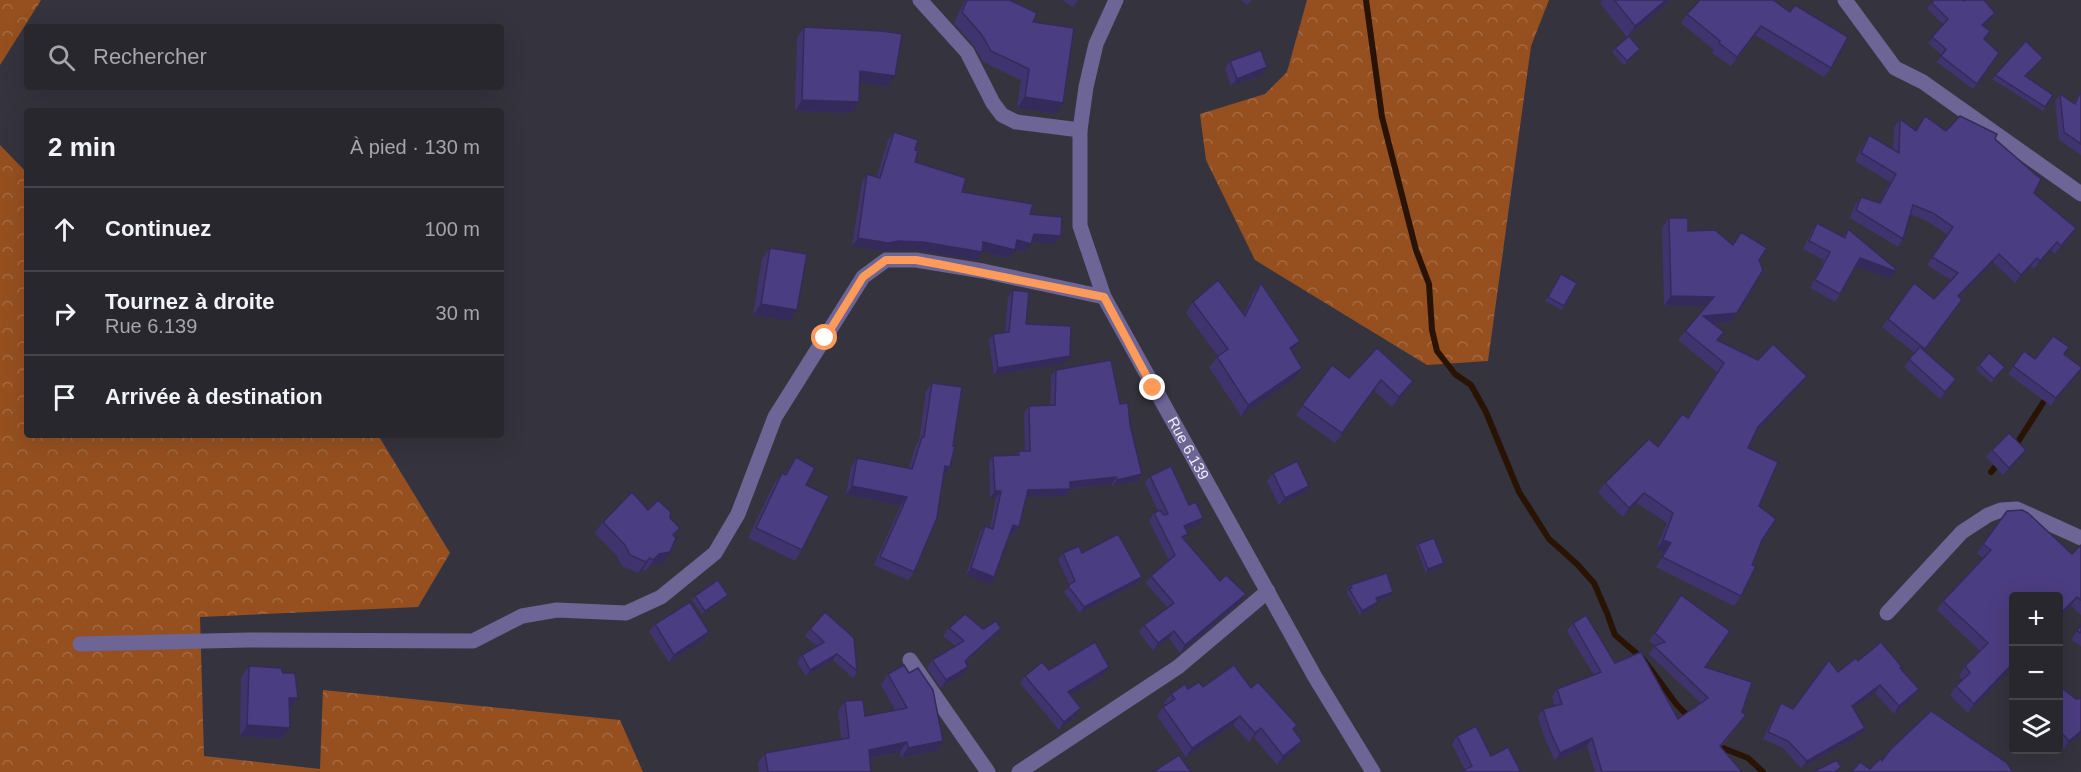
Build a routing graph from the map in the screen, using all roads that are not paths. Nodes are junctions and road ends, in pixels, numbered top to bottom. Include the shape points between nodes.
1 (920, 0) edge
2 (1116, 0) edge
3 (1845, 0) edge
4 (1080, 130) junction
5 (2081, 194) edge
6 (1104, 297) junction
7 (2081, 538) edge
8 (1268, 591) junction
9 (1887, 613) dead end
10 (80, 644) dead end
11 (910, 660) dead end
12 (988, 772) edge
13 (1019, 772) edge
14 (1373, 772) edge

1 - 4 street via 967,52 1002,115 1016,122
2 - 4 street, Rue 6.139 via 1096,44
3 - 5 street via 1895,68 1923,82
4 - 6 street, Rue 6.139 via 1080,226
6 - 8 street, Rue 6.139
6 - 10 street via 916,260 886,260 863,277 775,417 738,514 715,553 661,597 626,613 557,610 522,616 473,641
7 - 9 street via 2018,509 1994,512 1962,532
8 - 13 street via 1178,667
8 - 14 street, Rue 6.139
11 - 12 street

